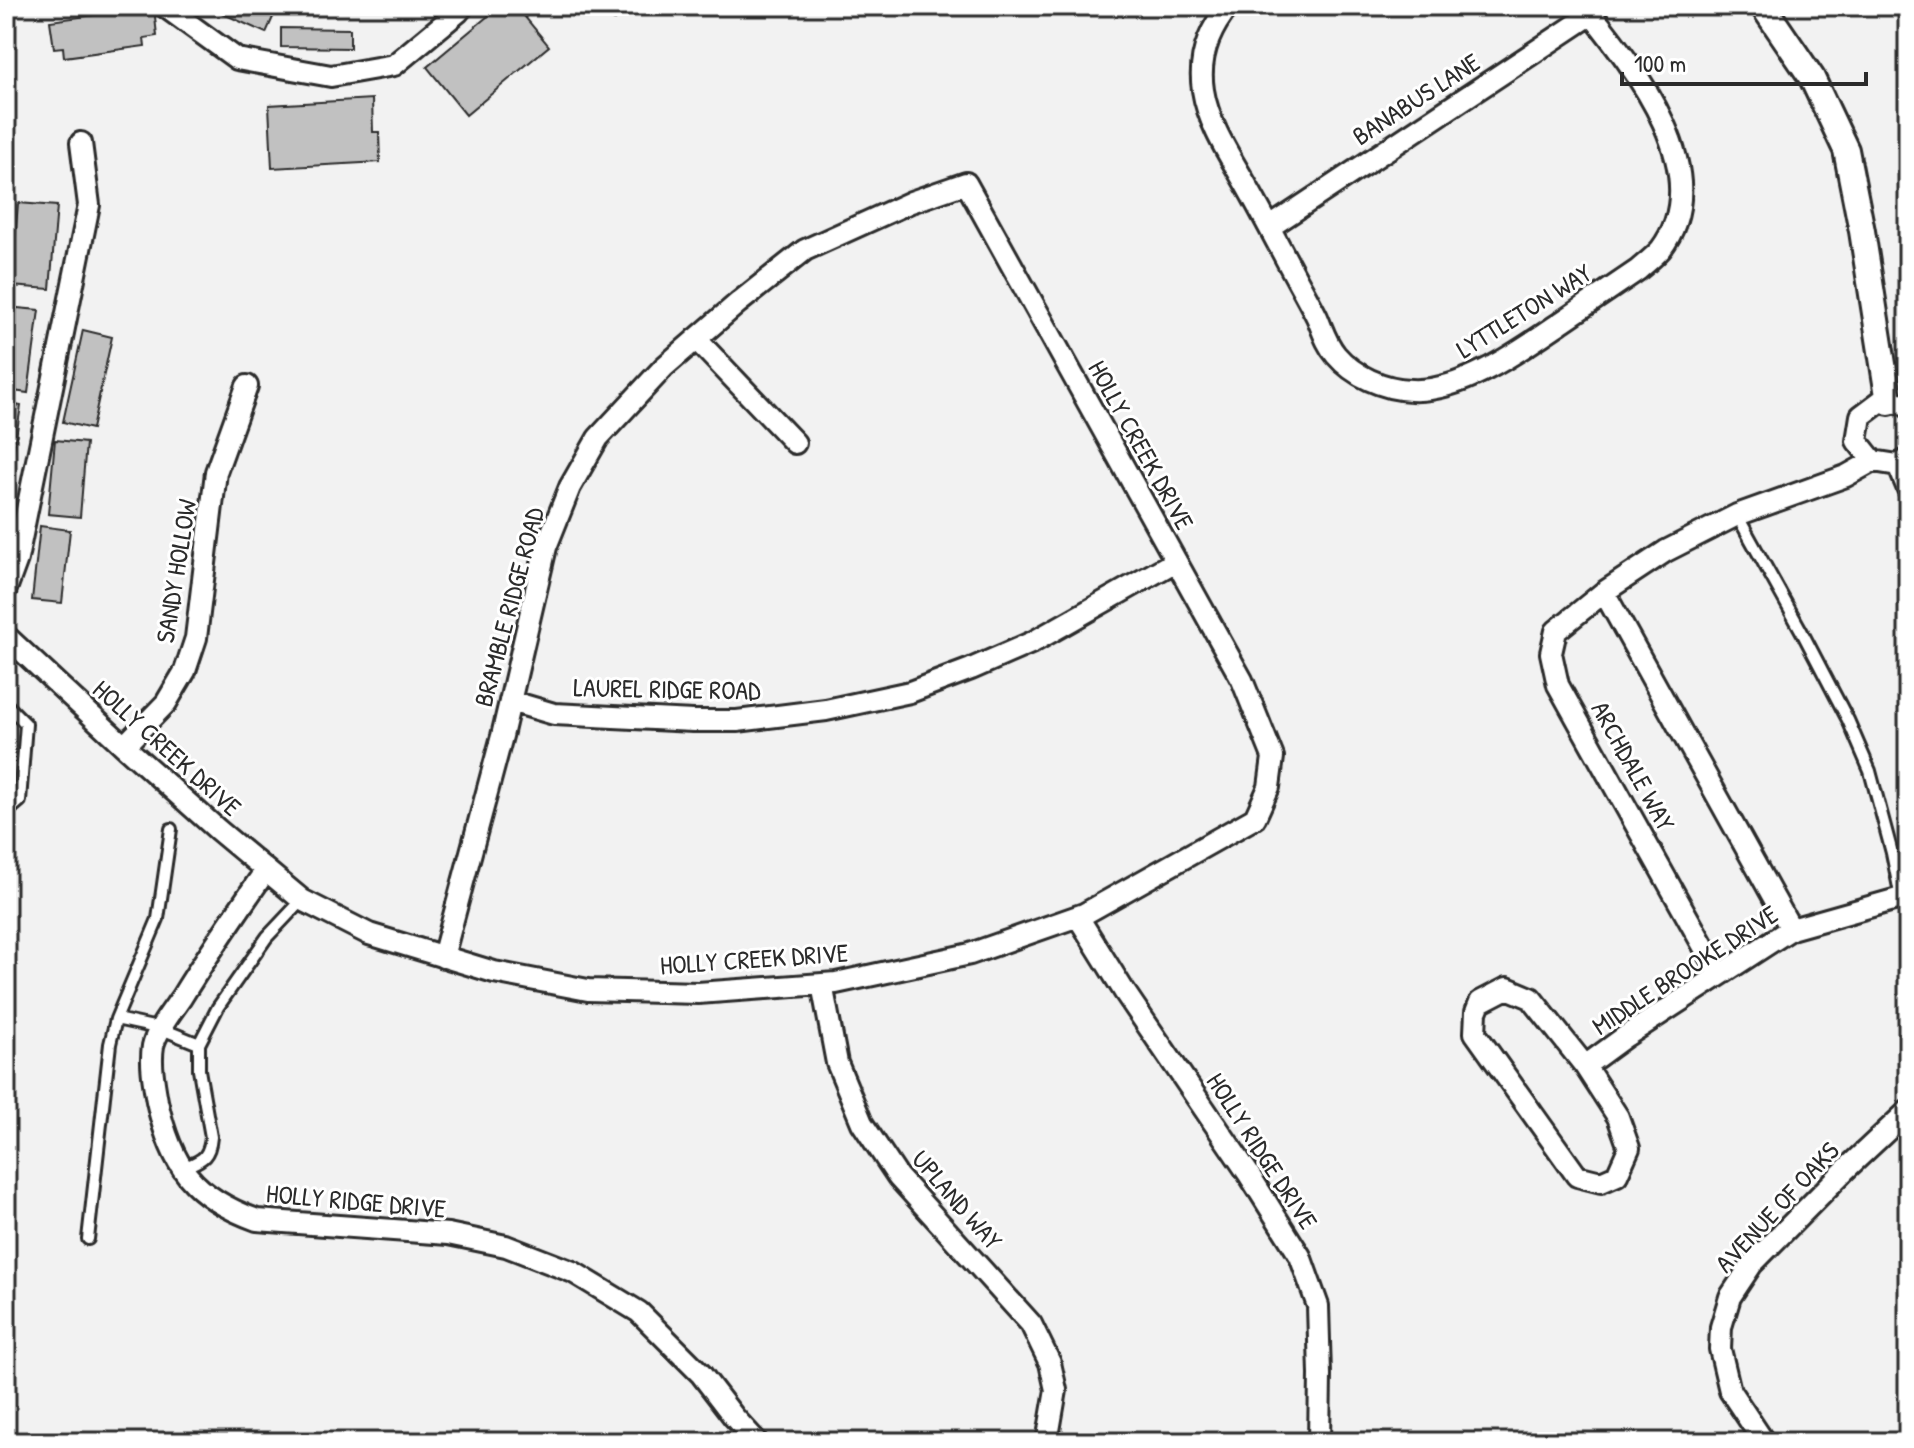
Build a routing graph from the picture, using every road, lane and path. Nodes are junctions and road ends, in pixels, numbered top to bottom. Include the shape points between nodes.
1 (164, 6) edge
2 (1229, 6) edge
3 (1763, 6) edge
4 (458, 8) edge
5 (1588, 10) edge
6 (81, 143) dead end
7 (966, 183) joint
8 (1270, 227) junction
9 (696, 339) junction
10 (247, 386) dead end
11 (1898, 404) edge
12 (795, 443) dead end
13 (1873, 461) junction
14 (1903, 462) edge
15 (1908, 489) edge
16 (1737, 515) junction
17 (1176, 561) junction
18 (6, 589) edge
19 (1604, 592) junction
20 (6, 636) edge
21 (510, 701) junction
22 (6, 704) edge
23 (124, 746) junction
24 (6, 813) edge
25 (171, 829) dead end
26 (266, 870) junction
27 (1904, 897) edge
28 (302, 900) junction
29 (1078, 917) junction
30 (1791, 929) junction
31 (443, 957) junction
32 (1719, 974) junction
33 (822, 984) junction
34 (116, 1019) junction
35 (162, 1029) junction
36 (199, 1044) junction
37 (1585, 1066) junction
38 (1908, 1111) edge
39 (181, 1169) junction
40 (88, 1239) dead end
41 (757, 1442) edge
42 (1047, 1442) edge
43 (1319, 1442) edge
44 (1764, 1442) edge

1 - 4 street via 237,59 331,76 394,65
2 - 8 street, LYTTLETON WAY via 1208,38 1203,93 1225,148
3 - 11 street via 1812,78 1846,150
5 - 8 street, BANABUS LANE
5 - 8 street, LYTTLETON WAY via 1661,118 1678,162 1678,209 1655,255 1531,344 1477,375 1430,389 1413,391 1374,382 1352,370 1325,339
6 - 18 street via 89,205 17,559
7 - 9 street, BRAMBLE RIDGE ROAD via 805,250
7 - 17 street, HOLLY CREEK DRIVE
9 - 12 street
9 - 21 street, BRAMBLE RIDGE ROAD via 598,438 570,487 546,547
10 - 23 street, SANDY HOLLOW via 216,472 196,638 185,671 166,703
11 - 13 street via 1881,401 1861,416 1857,441
13 - 14 street
13 - 16 street, ARCHDALE WAY
14 - 15 street
16 - 19 street, ARCHDALE WAY via 1666,551
16 - 27 lane via 1848,720 1870,771
17 - 21 street, LAUREL RIDGE ROAD via 1033,642 971,669 910,692 826,710 693,721 554,714
17 - 29 street, HOLLY CREEK DRIVE via 1242,680 1273,757 1269,787 1255,818
19 - 30 street
19 - 32 street, ARCHDALE WAY via 1556,631 1551,653 1558,685
20 - 23 street, HOLLY CREEK DRIVE
21 - 31 street, BRAMBLE RIDGE ROAD
22 - 24 lane via 26,724 20,801
23 - 26 street, HOLLY CREEK DRIVE
25 - 34 lane via 158,919
26 - 28 street, HOLLY CREEK DRIVE
26 - 35 street, HOLLY RIDGE DRIVE
27 - 30 street, MIDDLE BROOKE DRIVE
28 - 31 street, HOLLY CREEK DRIVE via 369,934
28 - 36 lane via 267,937
29 - 33 street, HOLLY CREEK DRIVE via 970,954
29 - 43 street, HOLLY RIDGE DRIVE via 1300,1256 1318,1306
30 - 32 street, MIDDLE BROOKE DRIVE
31 - 33 street, HOLLY CREEK DRIVE via 588,990 698,993
32 - 37 street, MIDDLE BROOKE DRIVE
33 - 42 street, UPLAND WAY via 837,1063 862,1123 898,1177 1031,1324 1056,1390
34 - 35 lane
34 - 40 lane
35 - 36 lane
35 - 39 street, HOLLY RIDGE DRIVE via 153,1045 153,1081 162,1124
36 - 39 lane via 210,1148 205,1157
37 - 37 street, MIDDLE BROOKE DRIVE via 1531,998 1507,988 1480,1002 1475,1033 1577,1176 1601,1182 1617,1175 1629,1148 1618,1117
38 - 44 street, AVENUE OF OAKS via 1752,1264 1730,1297 1720,1349 1730,1391
39 - 41 street, HOLLY RIDGE DRIVE via 209,1198 257,1220 448,1234 506,1246 573,1272 639,1312 701,1374

